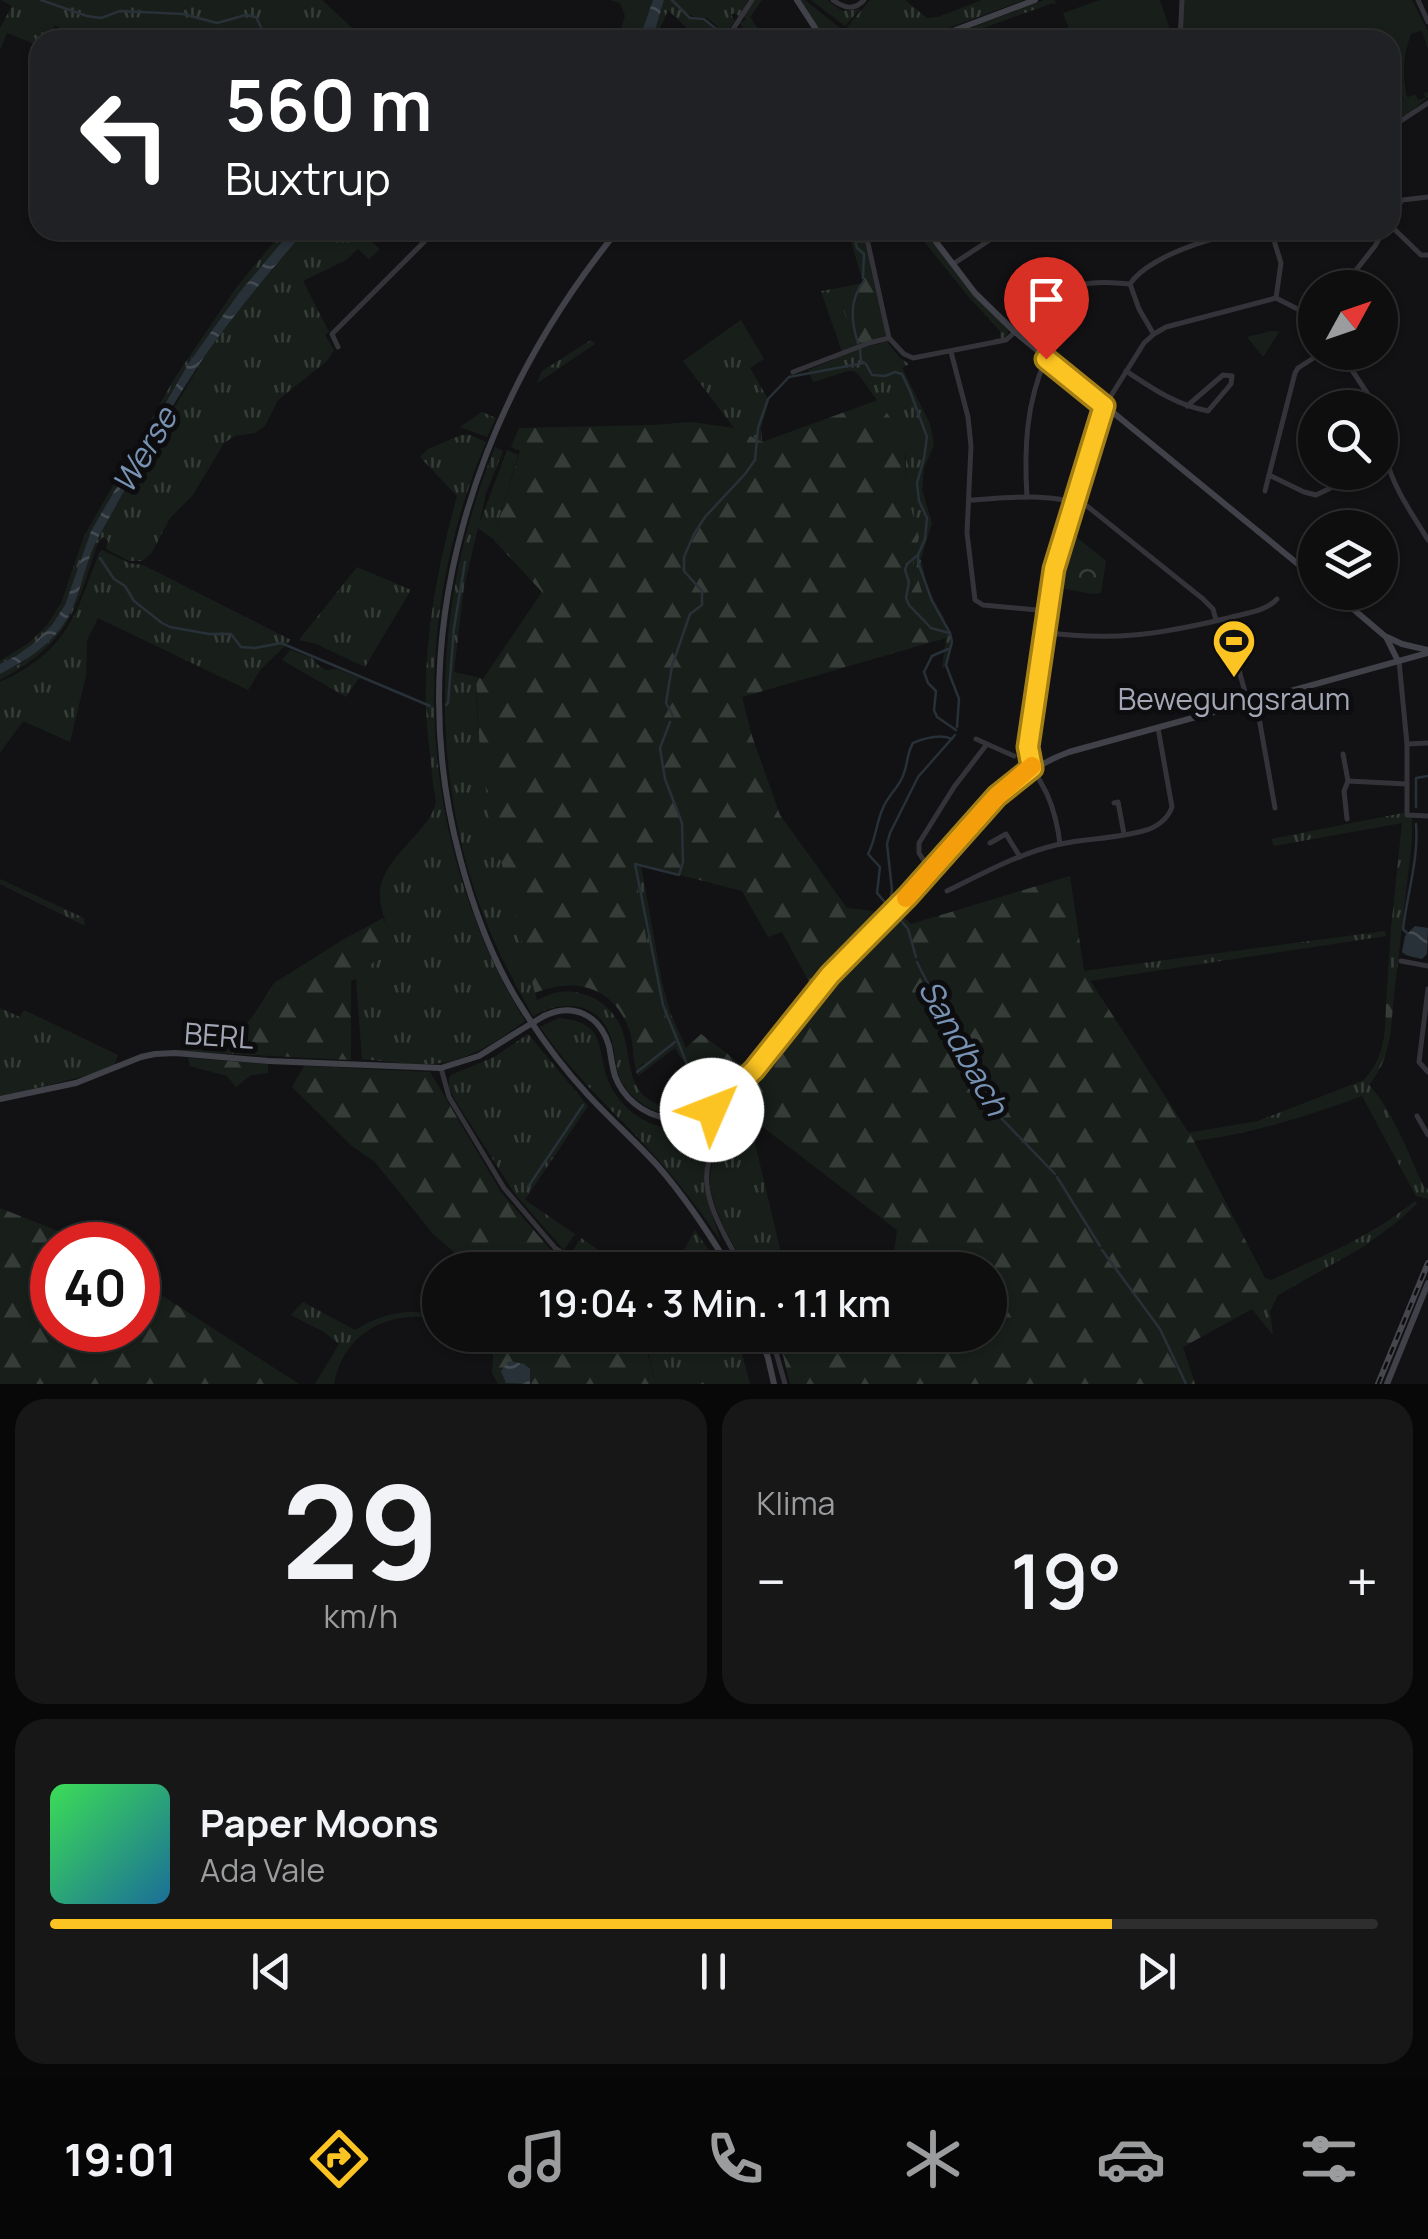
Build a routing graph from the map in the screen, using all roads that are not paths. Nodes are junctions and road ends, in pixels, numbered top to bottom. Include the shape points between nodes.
1 (752, 0) edge
2 (797, 0) edge
3 (833, 0) edge
4 (864, 0) edge
5 (1035, 0) edge
6 (1182, 0) edge
7 (1418, 0) edge
8 (1428, 22) edge
9 (732, 30) edge
10 (816, 30) edge
11 (955, 30) edge
12 (1180, 30) edge
13 (1427, 107) edge
14 (1400, 122) edge
15 (1428, 196) edge
16 (1400, 204) edge
17 (1400, 234) edge
18 (426, 240) edge
19 (611, 240) edge
20 (867, 240) edge
21 (934, 240) edge
22 (988, 240) edge
23 (1210, 240) edge
24 (1277, 240) edge
25 (1378, 240) edge
26 (1428, 255) edge
27 (952, 264) junction
28 (1356, 270) edge
29 (1130, 284) junction
30 (1276, 298) junction
31 (1298, 309) edge
32 (1034, 311) dead end
33 (1015, 332) junction
34 (1154, 334) junction
35 (889, 338) junction
36 (338, 347) dead end
37 (952, 352) junction
38 (1046, 359) junction
39 (1298, 370) edge
40 (1126, 371) junction
41 (793, 372) dead end
42 (1104, 406) junction
43 (1187, 406) junction
44 (1269, 476) junction
45 (1298, 488) edge
46 (1398, 489) edge
47 (1265, 491) dead end
48 (1027, 497) junction
49 (970, 500) junction
50 (1076, 501) junction
51 (1428, 540) edge
52 (1298, 564) edge
53 (1277, 599) dead end
54 (1354, 610) edge
55 (1047, 611) junction
56 (1225, 618) junction
57 (1216, 620) junction
58 (1044, 632) junction
59 (1386, 637) junction
60 (1428, 652) edge
61 (1398, 661) junction
62 (1252, 702) junction
63 (1158, 728) junction
64 (976, 740) dead end
65 (1428, 743) edge
66 (987, 744) junction
67 (1408, 744) junction
68 (1342, 754) dead end
69 (1014, 756) dead end
70 (1032, 768) junction
71 (1348, 781) junction
72 (1407, 784) junction
73 (1114, 803) dead end
74 (1275, 808) dead end
75 (1428, 816) edge
76 (1347, 819) dead end
77 (1124, 834) junction
78 (990, 843) dead end
79 (1060, 844) junction
80 (1020, 857) junction
81 (930, 870) junction
82 (946, 891) dead end
83 (1401, 960) dead end
84 (1428, 966) edge
85 (1428, 989) edge
86 (1426, 1019) edge
87 (441, 1068) junction
88 (1428, 1072) edge
89 (0, 1099) edge
90 (720, 1104) junction
91 (1418, 1116) dead end
92 (1428, 1135) edge
93 (561, 1252) edge
94 (720, 1252) edge
95 (734, 1252) edge
96 (1428, 1283) edge
97 (766, 1352) edge
98 (776, 1352) edge
99 (774, 1384) edge
100 (785, 1384) edge
101 (1387, 1384) edge

1 - 9 street
2 - 10 street
3 - 4 street via 850,8
5 - 11 street
6 - 12 street
7 - 8 street
13 - 14 street
15 - 16 street
17 - 26 street via 1420,256
18 - 36 street via 332,334
19 - 94 street via 542,341 474,485 455,552 440,658 444,778 466,882 507,980 538,1033 657,1165
20 - 35 street
21 - 27 street
22 - 27 street
23 - 29 street via 1145,267
24 - 30 street
25 - 28 street
27 - 33 street
29 - 32 street via 1084,283
29 - 34 street
30 - 31 street
30 - 34 street
33 - 37 street
33 - 38 street
34 - 40 street
35 - 37 street via 913,358
35 - 41 street
37 - 49 street via 968,417
38 - 42 street
38 - 48 street via 1030,408
39 - 44 street
40 - 42 street
40 - 43 street
42 - 50 street
42 - 52 street
43 - 43 street via 1208,410 1232,376 1223,375
44 - 45 street
44 - 47 street
46 - 51 street
48 - 49 street
48 - 50 street
49 - 55 street via 975,600
50 - 55 street
50 - 57 street via 1204,600
53 - 56 street
54 - 59 street
55 - 58 street
56 - 57 street
56 - 62 street
57 - 58 street via 1110,638
58 - 70 street via 1028,747
59 - 60 street
59 - 61 street
60 - 61 street
61 - 62 street
61 - 67 street
62 - 63 street
62 - 74 street
63 - 70 street
63 - 77 street via 1171,812 1152,827
64 - 66 street
65 - 67 street
66 - 69 street
66 - 81 street via 919,843
67 - 72 street
68 - 71 street
70 - 79 street via 1048,796
70 - 81 street
71 - 72 street
71 - 76 street
72 - 75 street via 1407,815
73 - 77 street
77 - 79 street
78 - 80 street via 1006,834
79 - 80 street
80 - 82 street
81 - 90 street
83 - 84 street
85 - 86 street
86 - 88 street via 1419,1062
87 - 89 street, BERL via 155,1054 76,1083
87 - 90 street, BERL, bridge via 571,1009 595,1020 616,1077 641,1108 683,1120
87 - 93 street via 450,1097 504,1188
90 - 95 street via 739,1129 716,1148 707,1180 716,1220
91 - 92 street
96 - 101 street
97 - 99 street
98 - 100 street

